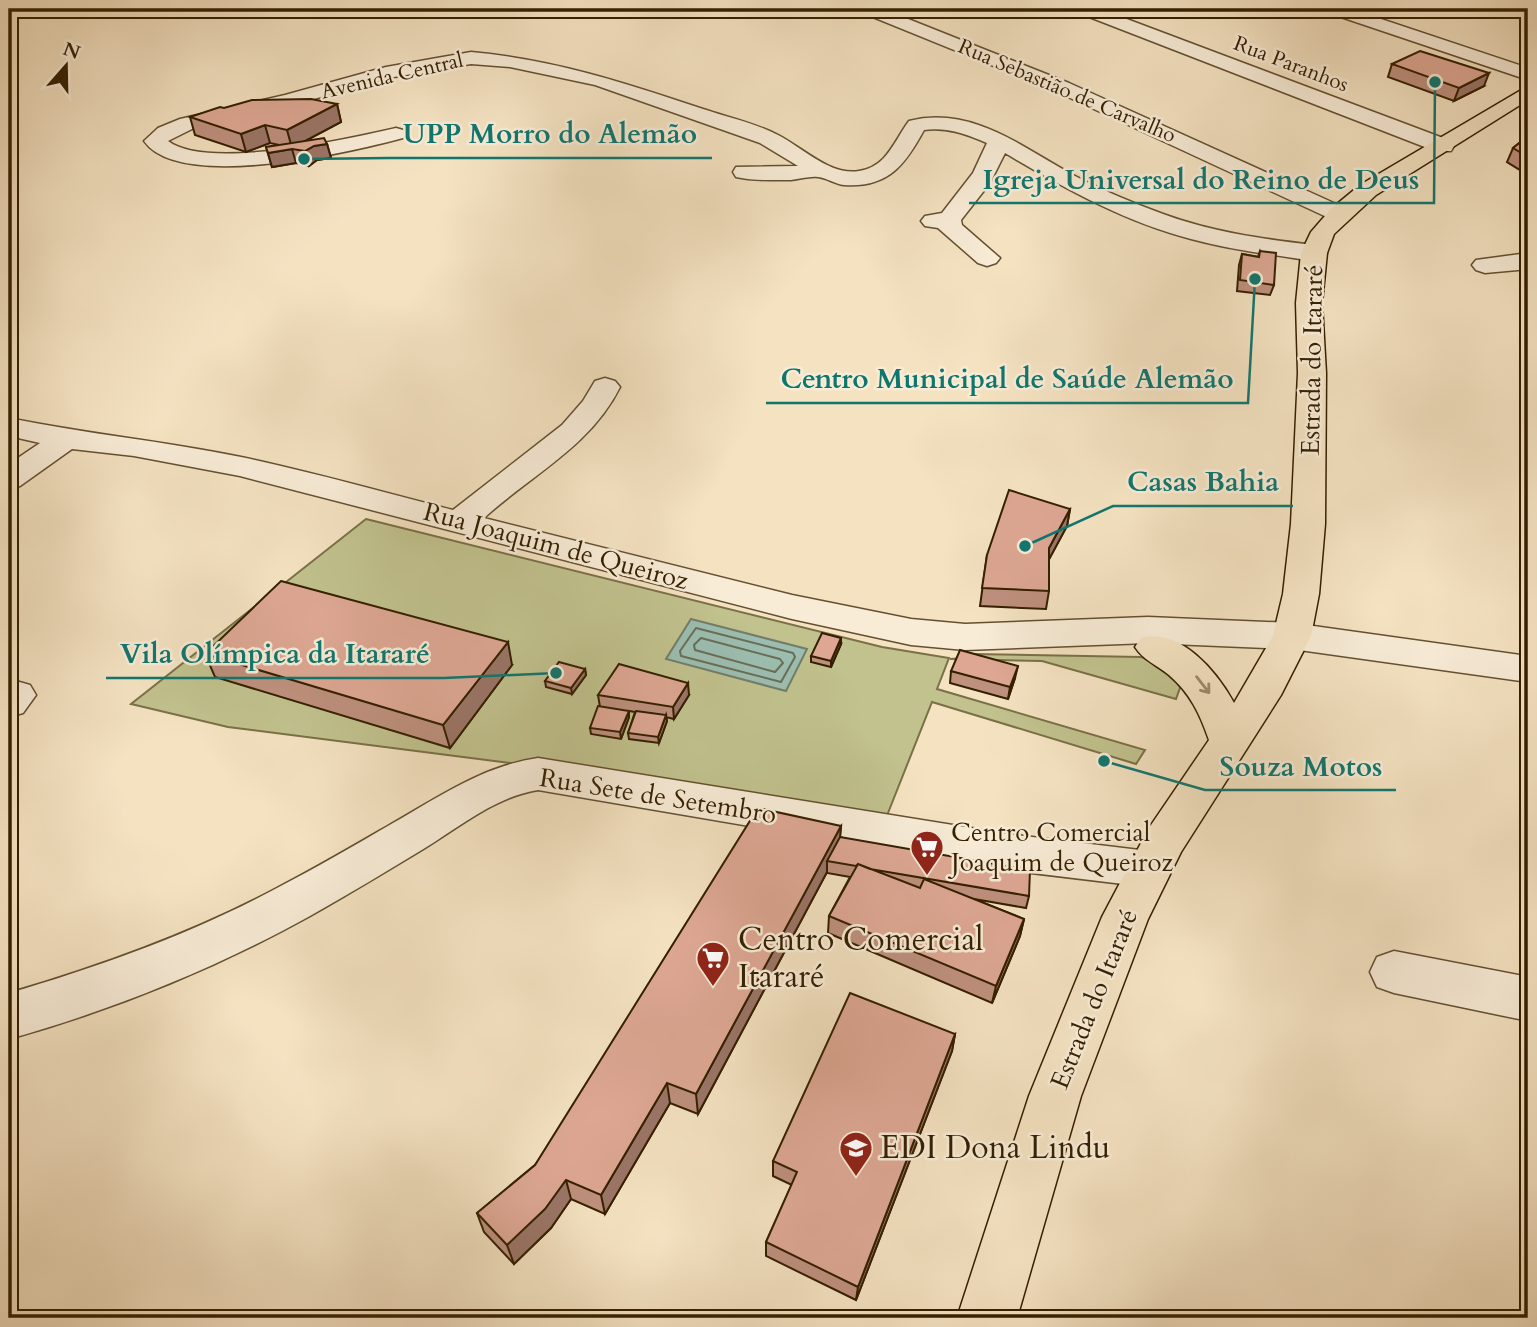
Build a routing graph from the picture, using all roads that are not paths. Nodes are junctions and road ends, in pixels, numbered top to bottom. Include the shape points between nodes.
1 (869, 9) edge
2 (1084, 9) edge
3 (1335, 9) edge
4 (386, 73) junction
5 (1528, 74) edge
6 (1528, 92) edge
7 (252, 95) dead end
8 (379, 116) dead end
9 (1528, 117) edge
10 (1458, 135) junction
11 (998, 141) junction
12 (821, 170) junction
13 (744, 172) dead end
14 (1339, 214) junction
15 (1314, 253) junction
16 (987, 258) dead end
17 (1528, 261) edge
18 (1485, 265) dead end
19 (605, 387) dead end
20 (9, 427) edge
21 (65, 439) junction
22 (9, 479) edge
23 (461, 521) junction
24 (1106, 632) junction
25 (1289, 644) junction
26 (1154, 648) junction
27 (1528, 669) edge
28 (1230, 741) junction
29 (1149, 869) junction
30 (1394, 972) dead end
31 (1528, 999) edge
32 (9, 1016) edge
33 (987, 1318) edge

1 - 14 street, Rua Sebastião de Carvalho via 1062,87
2 - 10 street, Rua Paranhos
3 - 5 street
4 - 7 street via 346,76
4 - 8 street, Avenida Central via 356,90 177,126 155,141 168,153 231,160 404,140
4 - 12 street, Avenida Central via 471,58 567,72 745,129
6 - 10 main road, Estrada do Itararé
9 - 10 main road
10 - 14 main road, Estrada do Itararé via 1368,190
11 - 12 street, Avenida Central via 948,123 920,123 912,128 893,163 876,174 850,179
11 - 15 street, Avenida Central via 1068,181 1181,228 1239,243
11 - 16 street via 988,171 941,220
12 - 13 street
14 - 15 main road, Estrada do Itararé via 1323,232
15 - 25 main road, Estrada do Itararé via 1309,303 1308,524 1301,594
17 - 18 street
19 - 23 street via 599,403 557,445
20 - 21 street, Rua Joaquim de Queiroz
21 - 22 street
21 - 23 street, Rua Joaquim de Queiroz via 242,467
23 - 24 street, Rua Joaquim de Queiroz via 792,607 911,632 965,638
24 - 25 street, Rua Joaquim de Queiroz via 1162,631
24 - 26 street, Rua Joaquim de Queiroz
25 - 26 street, Rua Joaquim de Queiroz
25 - 27 street via 1313,652 1348,645
25 - 28 main road, Estrada do Itararé
26 -> 28 main road via 1177,660 1200,681 1220,711
28 - 29 main road, Estrada do Itararé
29 - 32 street, Rua Sete de Setembro via 1002,851 552,776 522,775 494,786 224,937 87,992
29 - 33 main road, Estrada do Itararé via 1125,917 1055,1096
30 - 31 street

